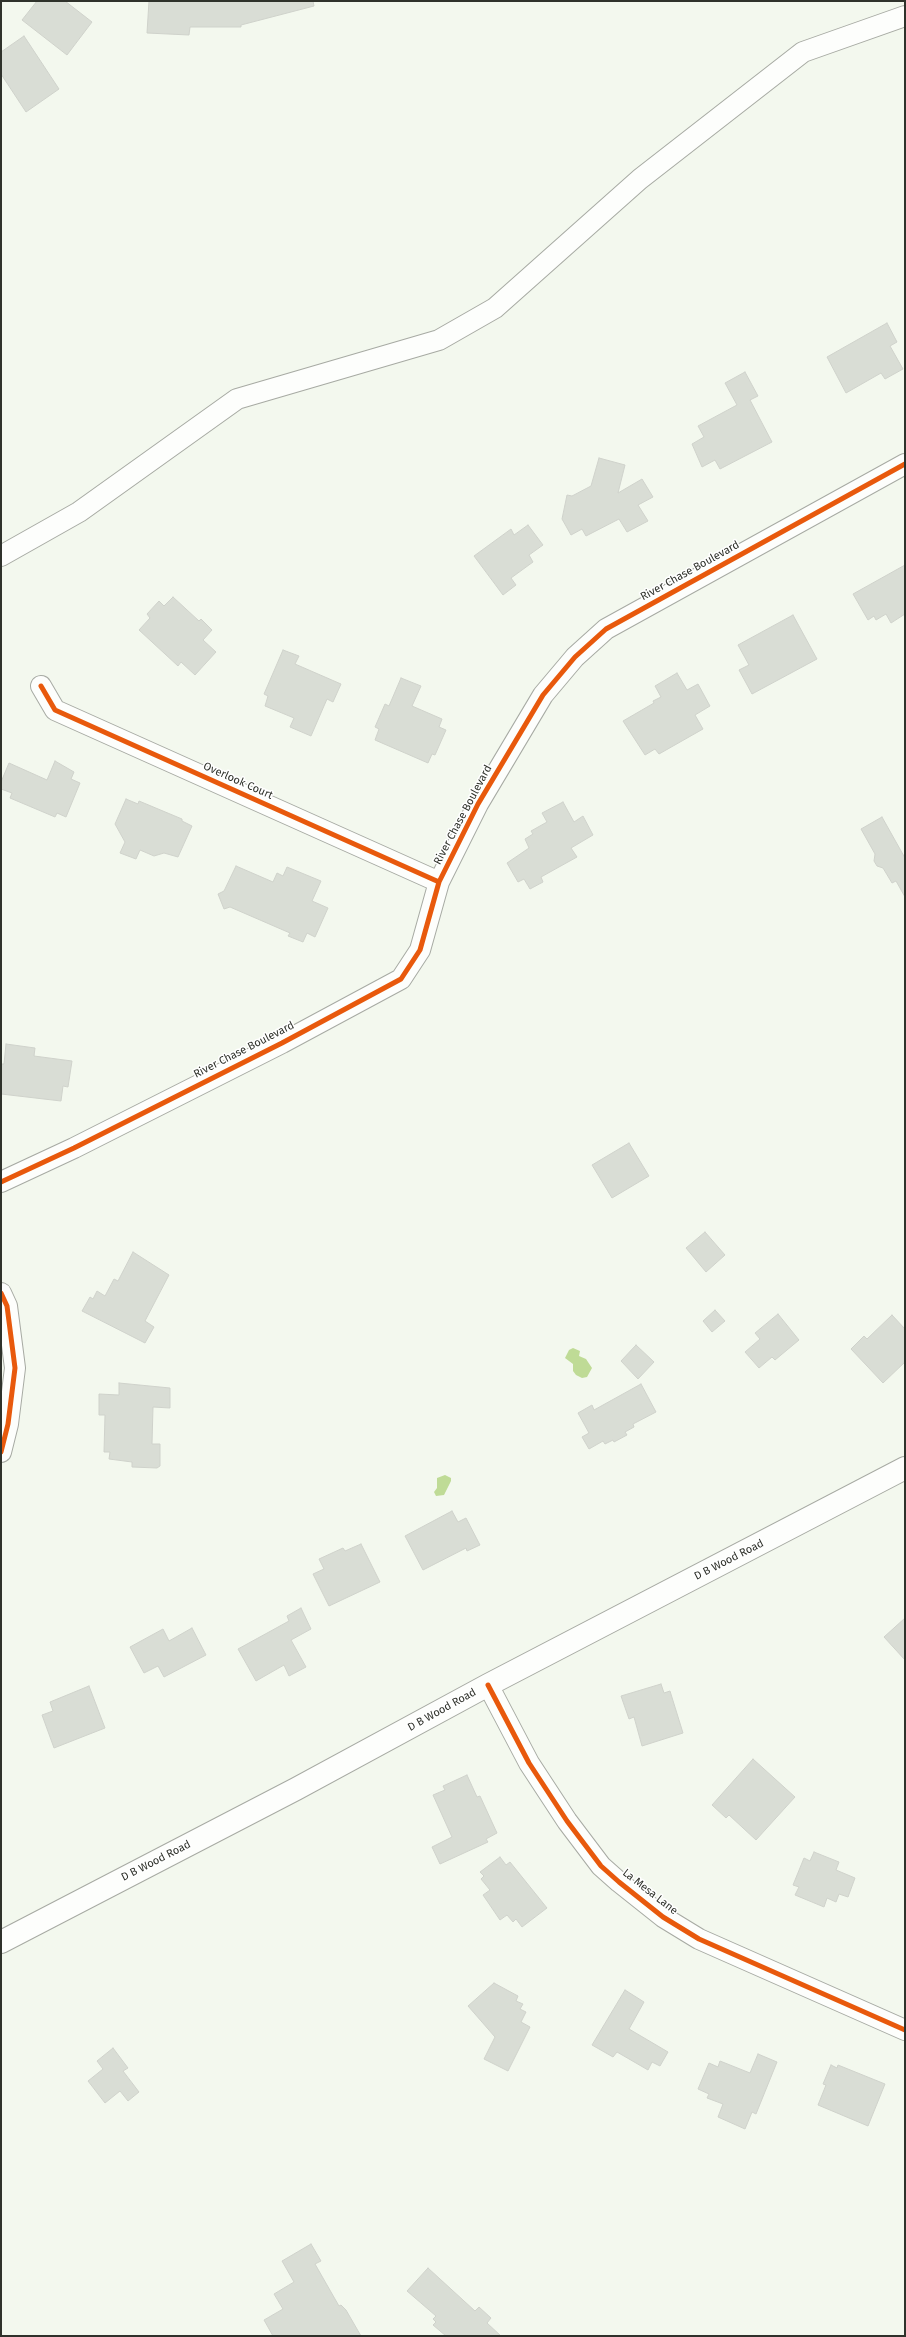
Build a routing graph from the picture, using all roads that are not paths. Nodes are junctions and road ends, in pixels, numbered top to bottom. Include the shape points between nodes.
1 (905, 16) edge
2 (905, 464) edge
3 (1, 556) edge
4 (41, 686) dead end
5 (439, 882) junction
6 (1, 1182) edge
7 (1, 1292) edge
8 (1, 1452) edge
9 (905, 1468) edge
10 (488, 1684) junction
11 (1, 1942) edge
12 (905, 2030) edge

1 - 3 street via 803,52 640,179 495,308 439,340 237,399 79,512
2 - 5 street, River Chase Boulevard via 606,629 575,657 543,695 470,818
4 - 5 street, Overlook Court via 55,710
5 - 6 street, River Chase Boulevard via 420,950 401,979 282,1043
7 - 8 street via 7,1306 15,1368 8,1424
9 - 10 main road, D B Wood Road
10 - 11 main road, D B Wood Road via 291,1791
10 - 12 street, La Mesa Lane via 529,1763 567,1821 601,1866 619,1882 663,1917 700,1939

